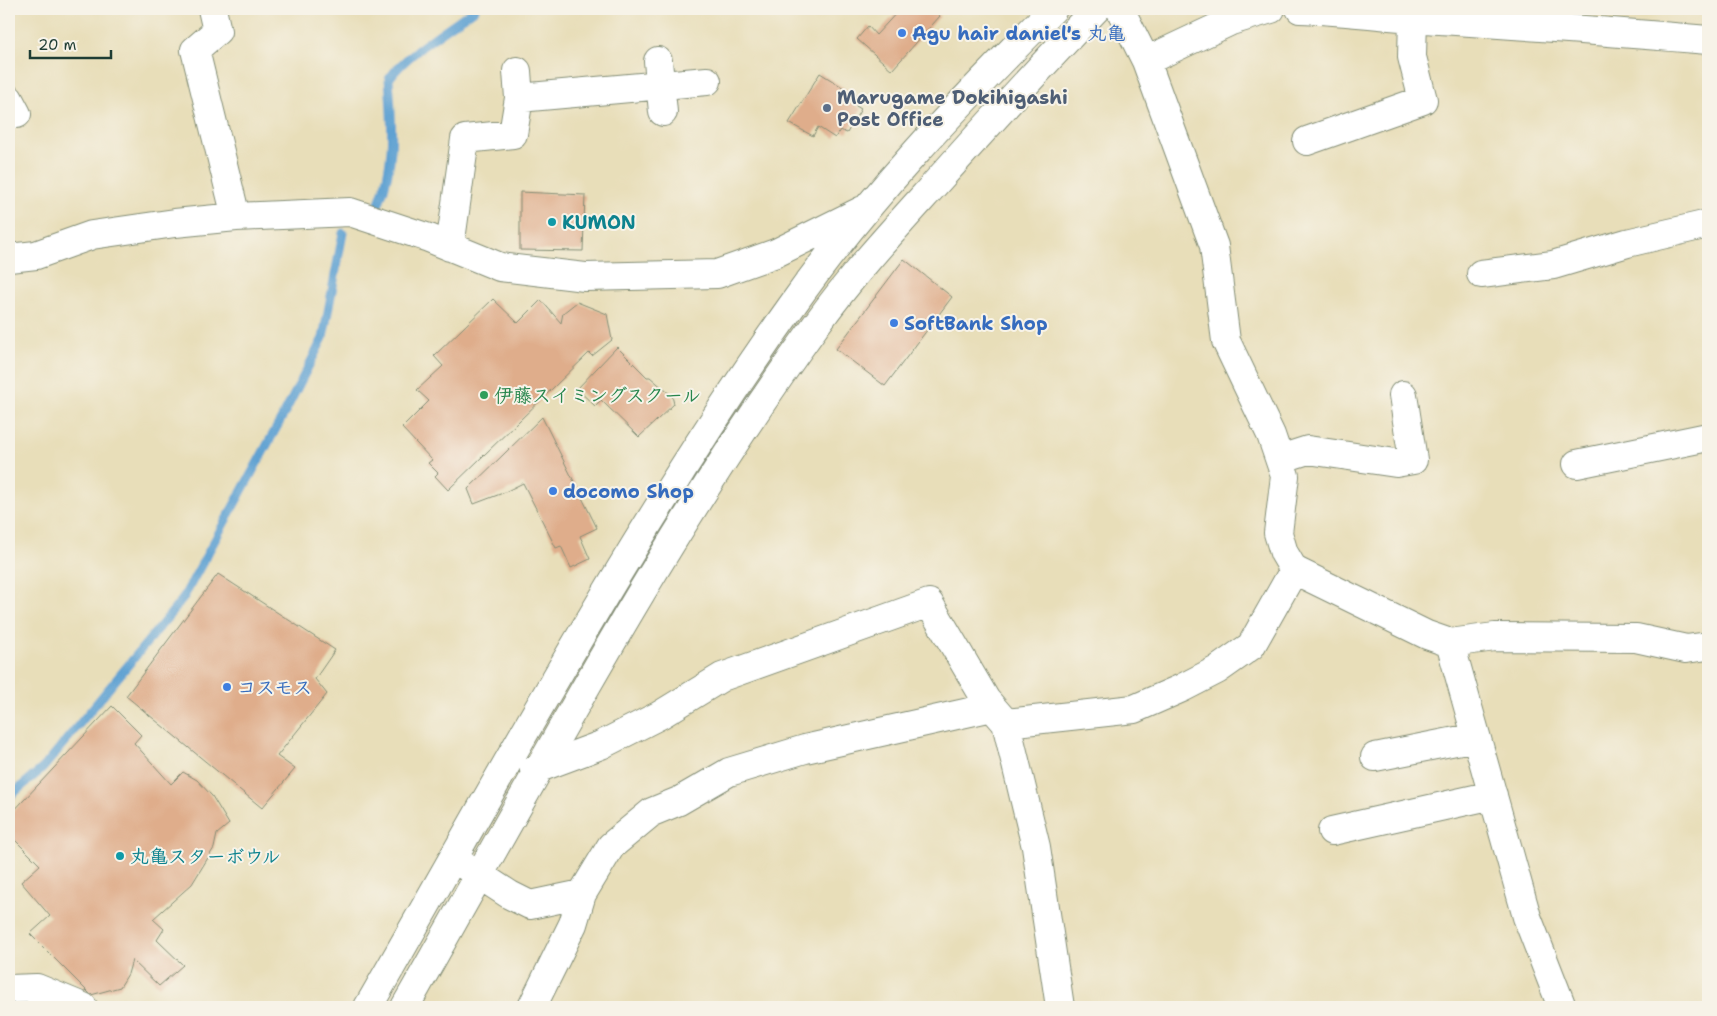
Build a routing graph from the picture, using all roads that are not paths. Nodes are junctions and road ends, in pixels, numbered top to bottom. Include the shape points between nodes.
1 (212, 9) edge
2 (1053, 9) edge
3 (1096, 9) edge
4 (1120, 9) edge
5 (1271, 9) edge
6 (1300, 9) edge
7 (1413, 17) junction
8 (1591, 19) edge
9 (1708, 40) edge
10 (1146, 61) junction
11 (517, 71) dead end
12 (707, 82) dead end
13 (519, 98) junction
14 (1307, 141) dead end
15 (869, 208) junction
16 (236, 217) junction
17 (1708, 224) edge
18 (895, 229) junction
19 (450, 247) junction
20 (9, 258) edge
21 (1481, 274) dead end
22 (1403, 395) dead end
23 (1708, 436) edge
24 (1280, 460) junction
25 (1577, 464) dead end
26 (1294, 570) junction
27 (1450, 643) junction
28 (1708, 646) edge
29 (999, 715) junction
30 (1476, 736) junction
31 (1375, 757) dead end
32 (541, 767) junction
33 (497, 784) junction
34 (1493, 795) junction
35 (1332, 831) dead end
36 (454, 858) junction
37 (480, 875) junction
38 (582, 894) junction
39 (9, 989) edge
40 (83, 1007) edge
41 (368, 1007) edge
42 (405, 1007) edge
43 (532, 1007) edge
44 (1060, 1007) edge
45 (1562, 1007) edge

1 - 16 street via 217,31 195,50
2 - 15 street via 994,68
3 - 18 street via 1017,91
4 - 10 street
5 - 10 street via 1230,20
6 - 7 street
7 - 8 street
7 - 14 street via 1412,57 1423,100
8 - 9 street
10 - 24 street via 1214,246 1226,341
11 - 13 street
12 - 13 street
13 - 19 street via 513,134 465,139
15 - 18 street
15 - 19 street via 776,253 717,274 585,277 500,268
15 - 33 street via 792,305 699,442
16 - 19 street via 350,212
16 - 20 street via 92,235 36,254
17 - 21 street via 1553,265
18 - 32 street via 818,322 724,456
22 - 24 street via 1413,460 1396,464 1308,450
23 - 25 street
24 - 26 street via 1285,476 1278,533
26 - 27 street via 1427,635
26 - 29 street via 1251,646 1200,679 1134,709
27 - 28 street via 1495,638 1636,638 1686,649
27 - 30 street
29 - 32 street via 929,603 722,677 660,715 600,745
29 - 38 street via 805,749 729,772 679,801 652,812 618,840
29 - 44 street via 1036,847
30 - 31 street
30 - 34 street
32 - 33 street
32 - 37 street
33 - 36 street
34 - 35 street
34 - 45 street via 1527,916
36 - 37 street
36 - 41 street
37 - 38 street via 530,905
37 - 42 street
38 - 43 street via 573,924
39 - 40 street via 37,988

